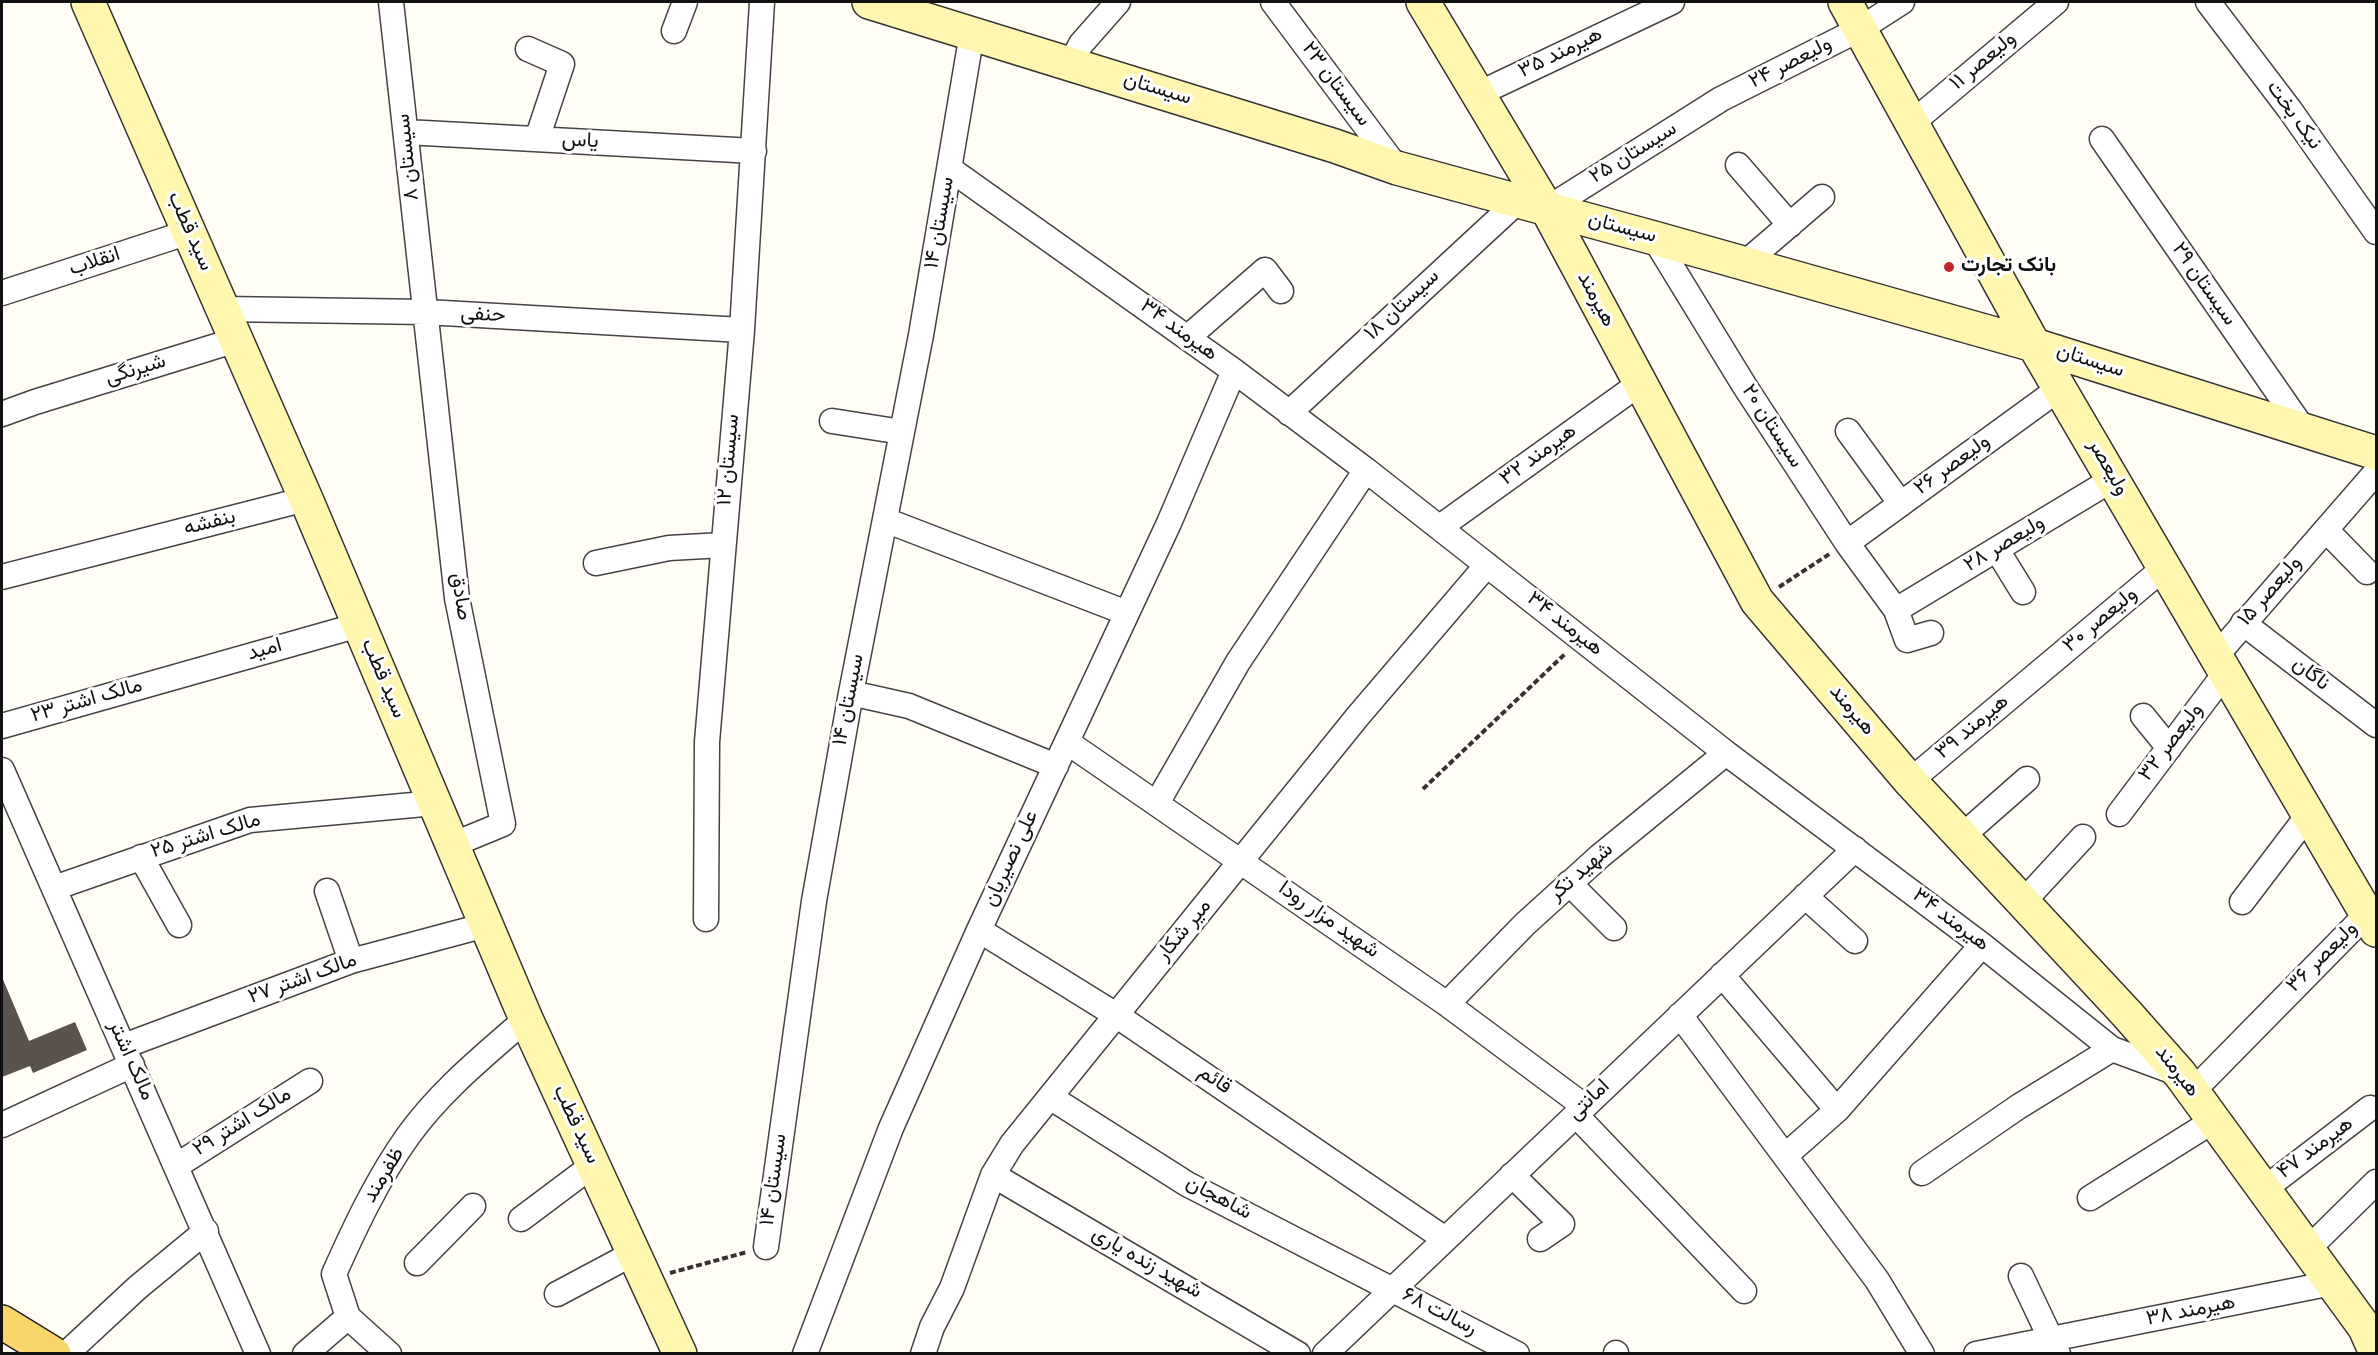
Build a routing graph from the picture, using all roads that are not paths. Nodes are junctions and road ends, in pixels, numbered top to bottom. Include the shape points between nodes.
1 (88, 2) edge
2 (391, 2) edge
3 (685, 2) edge
4 (762, 2) edge
5 (869, 2) edge
6 (1118, 2) edge
7 (1273, 2) edge
8 (1672, 2) edge
9 (1902, 2) edge
10 (2055, 2) edge
11 (2208, 2) edge
12 (1427, 3) edge
13 (1853, 15) edge
14 (674, 31) dead end
15 (972, 33) junction
16 (528, 49) dead end
17 (1070, 64) junction
18 (1478, 94) junction
19 (1721, 99) joint
20 (1912, 123) junction
21 (406, 132) junction
22 (2102, 139) dead end
23 (537, 140) junction
24 (754, 151) junction
25 (1738, 165) dead end
26 (1397, 168) junction
27 (950, 169) junction
28 (1822, 197) dead end
29 (1533, 205) junction
30 (1790, 225) junction
31 (189, 232) junction
32 (2376, 232) edge
33 (1654, 238) junction
34 (1745, 263) junction
35 (1281, 291) dead end
36 (2, 293) edge
37 (223, 309) junction
38 (426, 312) junction
39 (742, 330) junction
40 (1187, 338) junction
41 (236, 340) junction
42 (2034, 345) junction
43 (1234, 371) junction
44 (1639, 384) junction
45 (2060, 388) junction
46 (1289, 413) junction
47 (2, 414) edge
48 (832, 421) dead end
49 (2304, 430) junction
50 (1848, 431) dead end
51 (902, 432) junction
52 (2376, 453) edge
53 (1366, 470) junction
54 (2376, 472) edge
55 (2113, 479) junction
56 (306, 499) junction
57 (1901, 504) junction
58 (885, 520) junction
59 (1440, 527) junction
60 (2326, 530) junction
61 (1847, 543) junction
62 (723, 545) junction
63 (1997, 550) junction
64 (596, 563) dead end
65 (1487, 565) junction
66 (2165, 567) junction
67 (2367, 572) dead end
68 (2, 577) edge
69 (2023, 592) dead end
70 (1896, 610) junction
71 (1127, 614) junction
72 (2243, 623) junction
73 (359, 625) junction
74 (1931, 633) dead end
75 (2221, 664) junction
76 (2037, 674) joint
77 (172, 678) joint
78 (851, 693) junction
79 (2143, 716) dead end
80 (2374, 718) edge
81 (2, 726) edge
82 (1067, 741) junction
83 (2169, 748) junction
84 (1726, 753) junction
85 (1056, 766) junction
86 (2, 770) edge
87 (2027, 779) dead end
88 (1910, 781) junction
89 (435, 803) junction
90 (1157, 804) junction
91 (2119, 814) dead end
92 (2309, 814) junction
93 (1961, 837) junction
94 (2083, 837) dead end
95 (452, 845) junction
96 (1855, 849) junction
97 (141, 857) junction
98 (1242, 862) junction
99 (1569, 883) junction
100 (54, 888) junction
101 (327, 891) dead end
102 (1805, 896) junction
103 (2023, 902) junction
104 (2242, 902) dead end
105 (706, 919) dead end
106 (2372, 922) edge
107 (179, 925) dead end
108 (486, 925) junction
109 (1614, 928) dead end
110 (979, 930) junction
111 (1855, 941) dead end
112 (1982, 945) junction
113 (351, 962) junction
114 (1722, 975) junction
115 (1447, 1004) junction
116 (1116, 1015) junction
117 (1680, 1015) junction
118 (526, 1019) junction
119 (2112, 1049) junction
120 (128, 1055) junction
121 (310, 1081) dead end
122 (2186, 1083) junction
123 (1050, 1097) junction
124 (2370, 1108) dead end
125 (1837, 1110) junction
126 (1580, 1111) junction
127 (2213, 1121) junction
128 (2, 1125) edge
129 (1785, 1156) junction
130 (593, 1165) junction
131 (176, 1166) junction
132 (1922, 1173) dead end
133 (993, 1174) junction
134 (1512, 1175) junction
135 (2376, 1182) edge
136 (2263, 1190) junction
137 (2090, 1198) dead end
138 (473, 1206) dead end
139 (521, 1219) dead end
140 (206, 1231) junction
141 (1445, 1239) junction
142 (1540, 1239) dead end
143 (766, 1247) road end
144 (2307, 1250) junction
145 (417, 1263) dead end
146 (640, 1266) junction
147 (2021, 1276) dead end
148 (2332, 1283) junction
149 (1392, 1289) junction
150 (1744, 1291) dead end
151 (556, 1293) dead end
152 (348, 1317) junction
153 (2, 1322) edge
154 (2373, 1339) edge
155 (2054, 1347) edge
156 (54, 1353) edge
157 (66, 1353) edge
158 (258, 1353) edge
159 (304, 1353) edge
160 (388, 1353) edge
161 (680, 1353) edge
162 (805, 1353) edge
163 (923, 1353) edge
164 (1298, 1353) edge
165 (1325, 1353) edge
166 (1517, 1353) edge
167 (1922, 1353) edge
168 (1976, 1353) edge

1 - 31 street, سید قطب
2 - 21 street, سیستان ۸
3 - 14 street
4 - 24 street, سیستان ۱۲
5 - 15 street, سیستان
6 - 17 street via 1081,44
7 - 26 street, سیستان ۲۳
8 - 18 street, هیرمند ۳۵
9 - 13 street, ولیعصر ۲۴
10 - 20 street, ولیعصر ۱۱
11 - 32 street, نیک بخت
12 - 18 street, هیرمند
13 - 19 street, ولیعصر ۲۴
13 - 20 street, ولیعصر
15 - 17 street, سیستان
15 - 27 street, سیستان ۱۴
16 - 23 street via 562,64
17 - 26 street, سیستان
18 - 29 street, هیرمند
19 - 29 street, سیستان ۲۵
20 - 42 street, ولیعصر
21 - 23 street, یاس
21 - 38 street, سیستان ۸
22 - 49 street, سیستان ۲۹
23 - 24 street, یاس
24 - 39 street, سیستان ۱۲
25 - 30 street
26 - 29 street, سیستان
27 - 40 street, هیرمند ۳۴
27 - 51 street, سیستان ۱۴
28 - 30 street
29 - 33 street, سیستان
29 - 44 street, هیرمند
29 - 46 street, سیستان ۱۸
30 - 34 street
31 - 36 street, انقلاب
31 - 37 street, سید قطب
33 - 34 street, سیستان
33 - 61 street, سیستان ۲۰ via 1743,385
34 - 42 street, سیستان
35 - 40 street via 1265,270
37 - 38 street, حنفی
37 - 41 street, سید قطب
38 - 39 street, حنفی
38 - 95 street, صادق via 458,598 503,824
39 - 62 street, سیستان ۱۲
40 - 43 street, هیرمند ۳۴
41 - 47 street, شیرنگی
41 - 56 street, سید قطب
42 - 45 street, ولیعصر
42 - 49 street, سیستان
43 - 46 street, هیرمند ۳۴
43 - 71 street, علی نصیریان
44 - 59 street, هیرمند ۳۲
44 - 88 street, هیرمند via 1757,601
45 - 55 street, ولیعصر
45 - 57 street, ولیعصر ۲۶
46 - 53 street, هیرمند ۳۴
48 - 51 street
49 - 52 street, سیستان
50 - 57 street
51 - 58 street, سیستان ۱۴
53 - 59 street, هیرمند ۳۴
53 - 90 street via 1238,662
54 - 60 street, ولیعصر ۱۵
55 - 63 street, ولیعصر ۲۸
55 - 66 street, ولیعصر
56 - 68 street, بنفشه
56 - 73 street, سید قطب
57 - 61 street, ولیعصر ۲۶
58 - 71 street
58 - 78 street, سیستان ۱۴
59 - 65 street, هیرمند ۳۴
60 - 67 street
60 - 72 street, ولیعصر ۱۵
61 - 70 street, سیستان ۲۰
62 - 64 street via 669,548
62 - 105 street, سیستان ۱۲ via 707,742
63 - 69 street
63 - 70 street, ولیعصر ۲۸
65 - 84 street, هیرمند ۳۴
65 - 98 street, میر شکار via 1358,716
66 - 75 street, ولیعصر
66 - 76 street, ولیعصر ۳۰
70 - 74 street, سیستان ۲۰ via 1907,640
71 - 82 street, علی نصیریان
72 - 75 street, ولیعصر ۱۵
72 - 80 street, ناگان
73 - 77 street, امید
73 - 89 street, سید قطب
75 - 83 street, ولیعصر ۳۲
75 - 92 street, ولیعصر
76 - 88 street, هیرمند ۳۹
77 - 81 street, مالک اشتر ۲۳
78 - 85 street via 909,706
78 - 143 street, سیستان ۱۴ via 814,901
79 - 83 street
82 - 85 street, علی نصیریان
82 - 90 street, شهید مزار رودا
83 - 91 street, ولیعصر ۳۲
84 - 96 street, هیرمند ۳۴
84 - 99 street, شهید تکر
85 - 110 street, علی نصیریان
86 - 100 street, مالک اشتر
87 - 93 street
88 - 93 street, هیرمند
89 - 95 street, سید قطب
89 - 97 street, مالک اشتر ۲۵ via 250,820
90 - 98 street, شهید مزار رودا
92 - 104 street
92 - 106 street, ولیعصر
93 - 103 street, هیرمند
94 - 103 street
95 - 108 street, سید قطب
96 - 102 street, امانتی
96 - 112 street, هیرمند ۳۴
97 - 100 street, مالک اشتر ۲۵
97 - 107 street
98 - 115 street, شهید مزار رودا
98 - 116 street, میر شکار
99 - 109 street
99 - 115 street, شهید تکر
100 - 120 street, مالک اشتر
101 - 113 street
102 - 111 street
102 - 114 street, امانتی
103 - 122 street, هیرمند
106 - 122 street, ولیعصر ۳۶
108 - 113 street, مالک اشتر ۲۷
108 - 118 street, سید قطب
110 - 116 street, قائم
110 - 162 street, علی نصیریان via 891,1128
112 - 119 street, هیرمند ۳۴
112 - 125 street
113 - 120 street, مالک اشتر ۲۷
114 - 117 street, امانتی
114 - 125 street
115 - 126 street, شهید مزار رودا
116 - 123 street, میر شکار
116 - 141 street, قائم
117 - 126 street, امانتی
117 - 129 street
118 - 130 street, سید قطب
118 - 152 street, ظفرمند via 463,1074 408,1135 357,1222 334,1274
119 - 122 street, هیرمند ۳۴
119 - 132 street
120 - 128 street, مالک اشتر ۲۷
120 - 131 street, مالک اشتر
121 - 131 street, مالک اشتر ۲۹
122 - 127 street, هیرمند
123 - 133 street, میر شکار
123 - 149 street, شاهجان via 1187,1184
124 - 136 street, هیرمند ۴۷
125 - 129 street
126 - 134 street, امانتی
126 - 150 street, شهید مزار رودا
127 - 136 street, هیرمند
127 - 137 street
129 - 167 street via 1878,1280
130 - 139 street
130 - 146 street, سید قطب
131 - 140 street, مالک اشتر
133 - 163 street, میر شکار via 952,1288
133 - 164 street, شهید زنده یاری
134 - 141 street, امانتی
134 - 142 street via 1562,1224
135 - 144 street
136 - 144 street, هیرمند
138 - 145 street
140 - 157 street
140 - 158 street, مالک اشتر
141 - 149 street, امانتی
144 - 148 street, هیرمند
146 - 151 street
146 - 161 street, سید قطب
147 - 155 street
148 - 154 street, هیرمند
148 - 155 street, هیرمند ۳۸
149 - 165 street, امانتی
149 - 166 street, رسالت ۶۸
152 - 159 street
152 - 160 street
153 - 156 main road
155 - 168 street, هیرمند ۳۸

